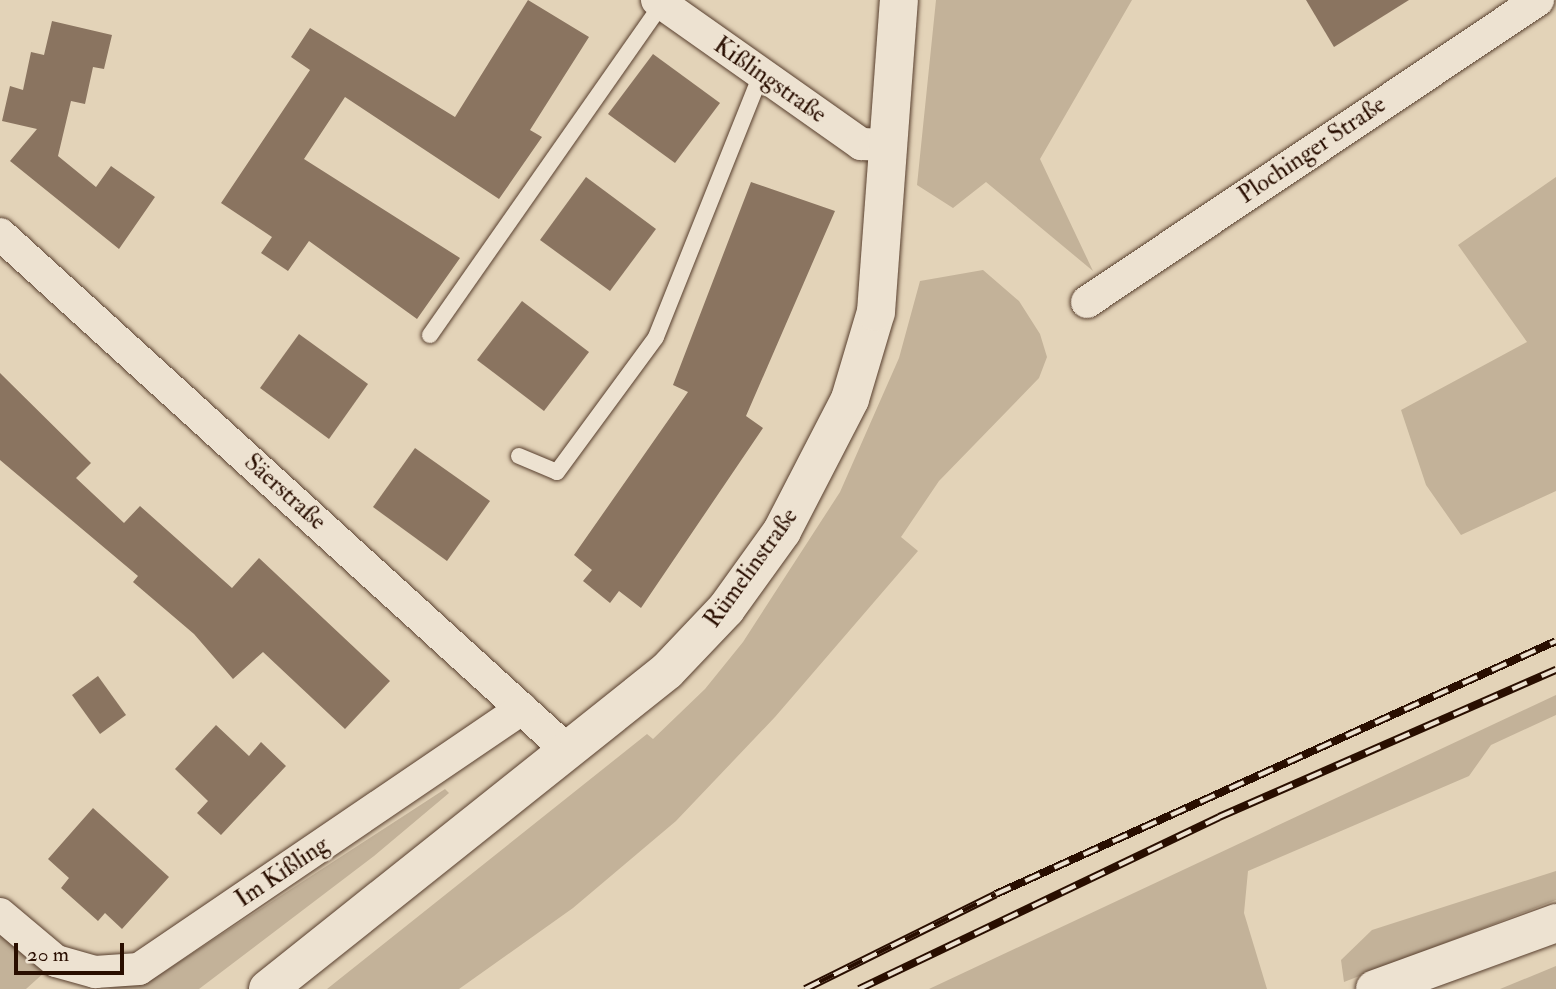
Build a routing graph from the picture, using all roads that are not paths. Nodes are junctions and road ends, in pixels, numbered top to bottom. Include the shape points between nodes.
1 (899, 0) edge
2 (1538, 0) edge
3 (659, 2) edge
4 (761, 75) junction
5 (889, 145) junction
6 (0, 234) edge
7 (1087, 302) dead end
8 (430, 335) dead end
9 (519, 456) dead end
10 (522, 709) junction
11 (569, 752) junction
12 (0, 914) edge
13 (1556, 923) edge
14 (268, 989) edge
15 (1375, 989) edge

1 - 5 street, Rümelinstraße
2 - 7 street, Plochinger Straße
3 - 4 street, Kißlingstraße
3 - 8 lane
4 - 5 street, Kißlingstraße via 861,144
4 - 9 lane via 656,337 556,472
5 - 11 street, Rümelinstraße via 876,312 827,452 782,531 726,609 667,671
6 - 10 street, Säerstraße
10 - 11 street, Säerstraße
10 - 12 street, Im Kißling via 139,969 95,972 56,961
11 - 14 street, Rümelinstraße
13 - 15 street

